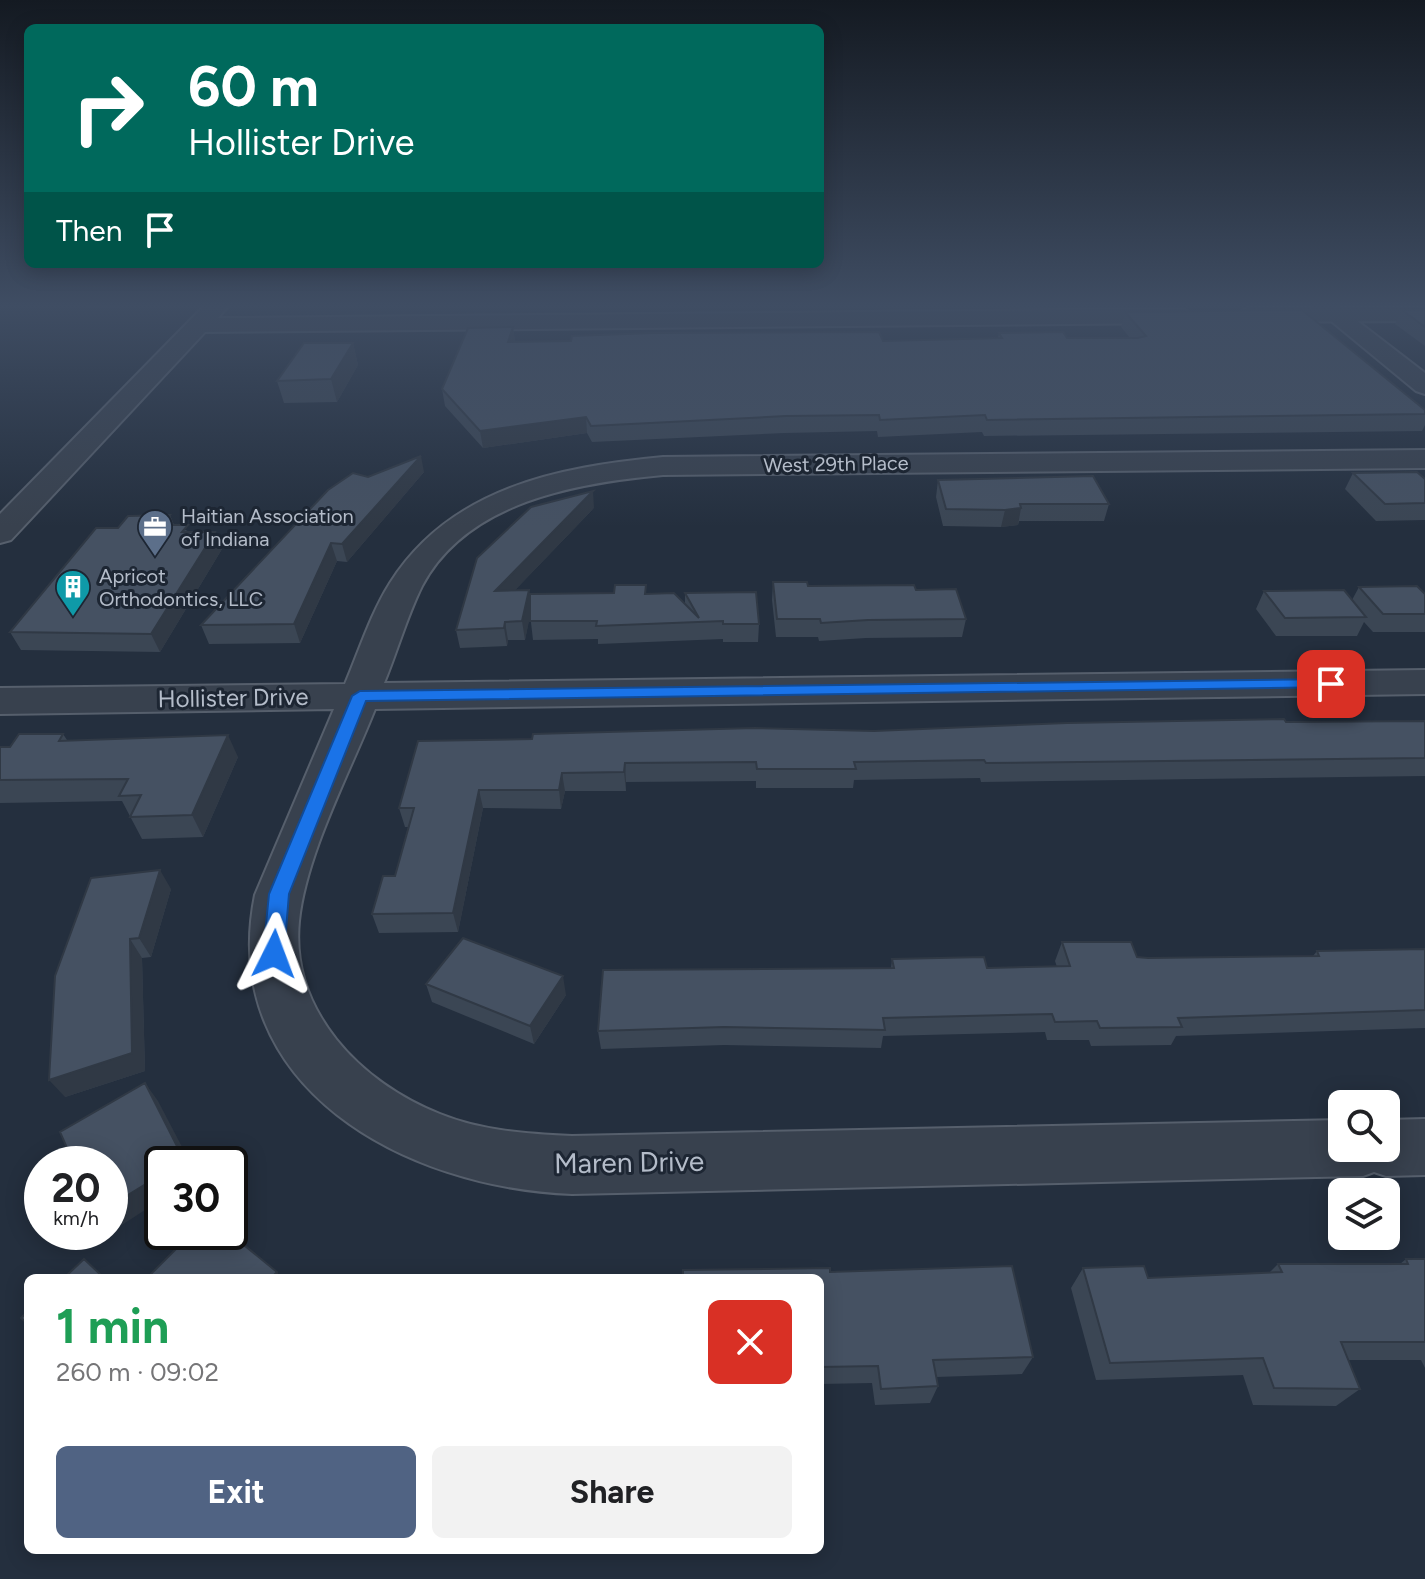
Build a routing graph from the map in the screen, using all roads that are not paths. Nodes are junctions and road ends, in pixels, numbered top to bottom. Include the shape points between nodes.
1 (148, 380) edge
2 (1425, 459) edge
3 (0, 533) edge
4 (1425, 682) edge
5 (360, 696) junction
6 (0, 701) edge
7 (1425, 1147) edge
8 (1400, 1148) edge
9 (1328, 1149) edge

1 - 3 street
2 - 5 street, West 29th Place via 663,466 584,475 493,505 436,544 405,586
4 - 5 street, Hollister Drive
5 - 6 street, Hollister Drive
5 - 9 street, Maren Drive via 279,894 274,954 282,998 303,1042 336,1083 399,1127 480,1157 549,1165
7 - 8 street

